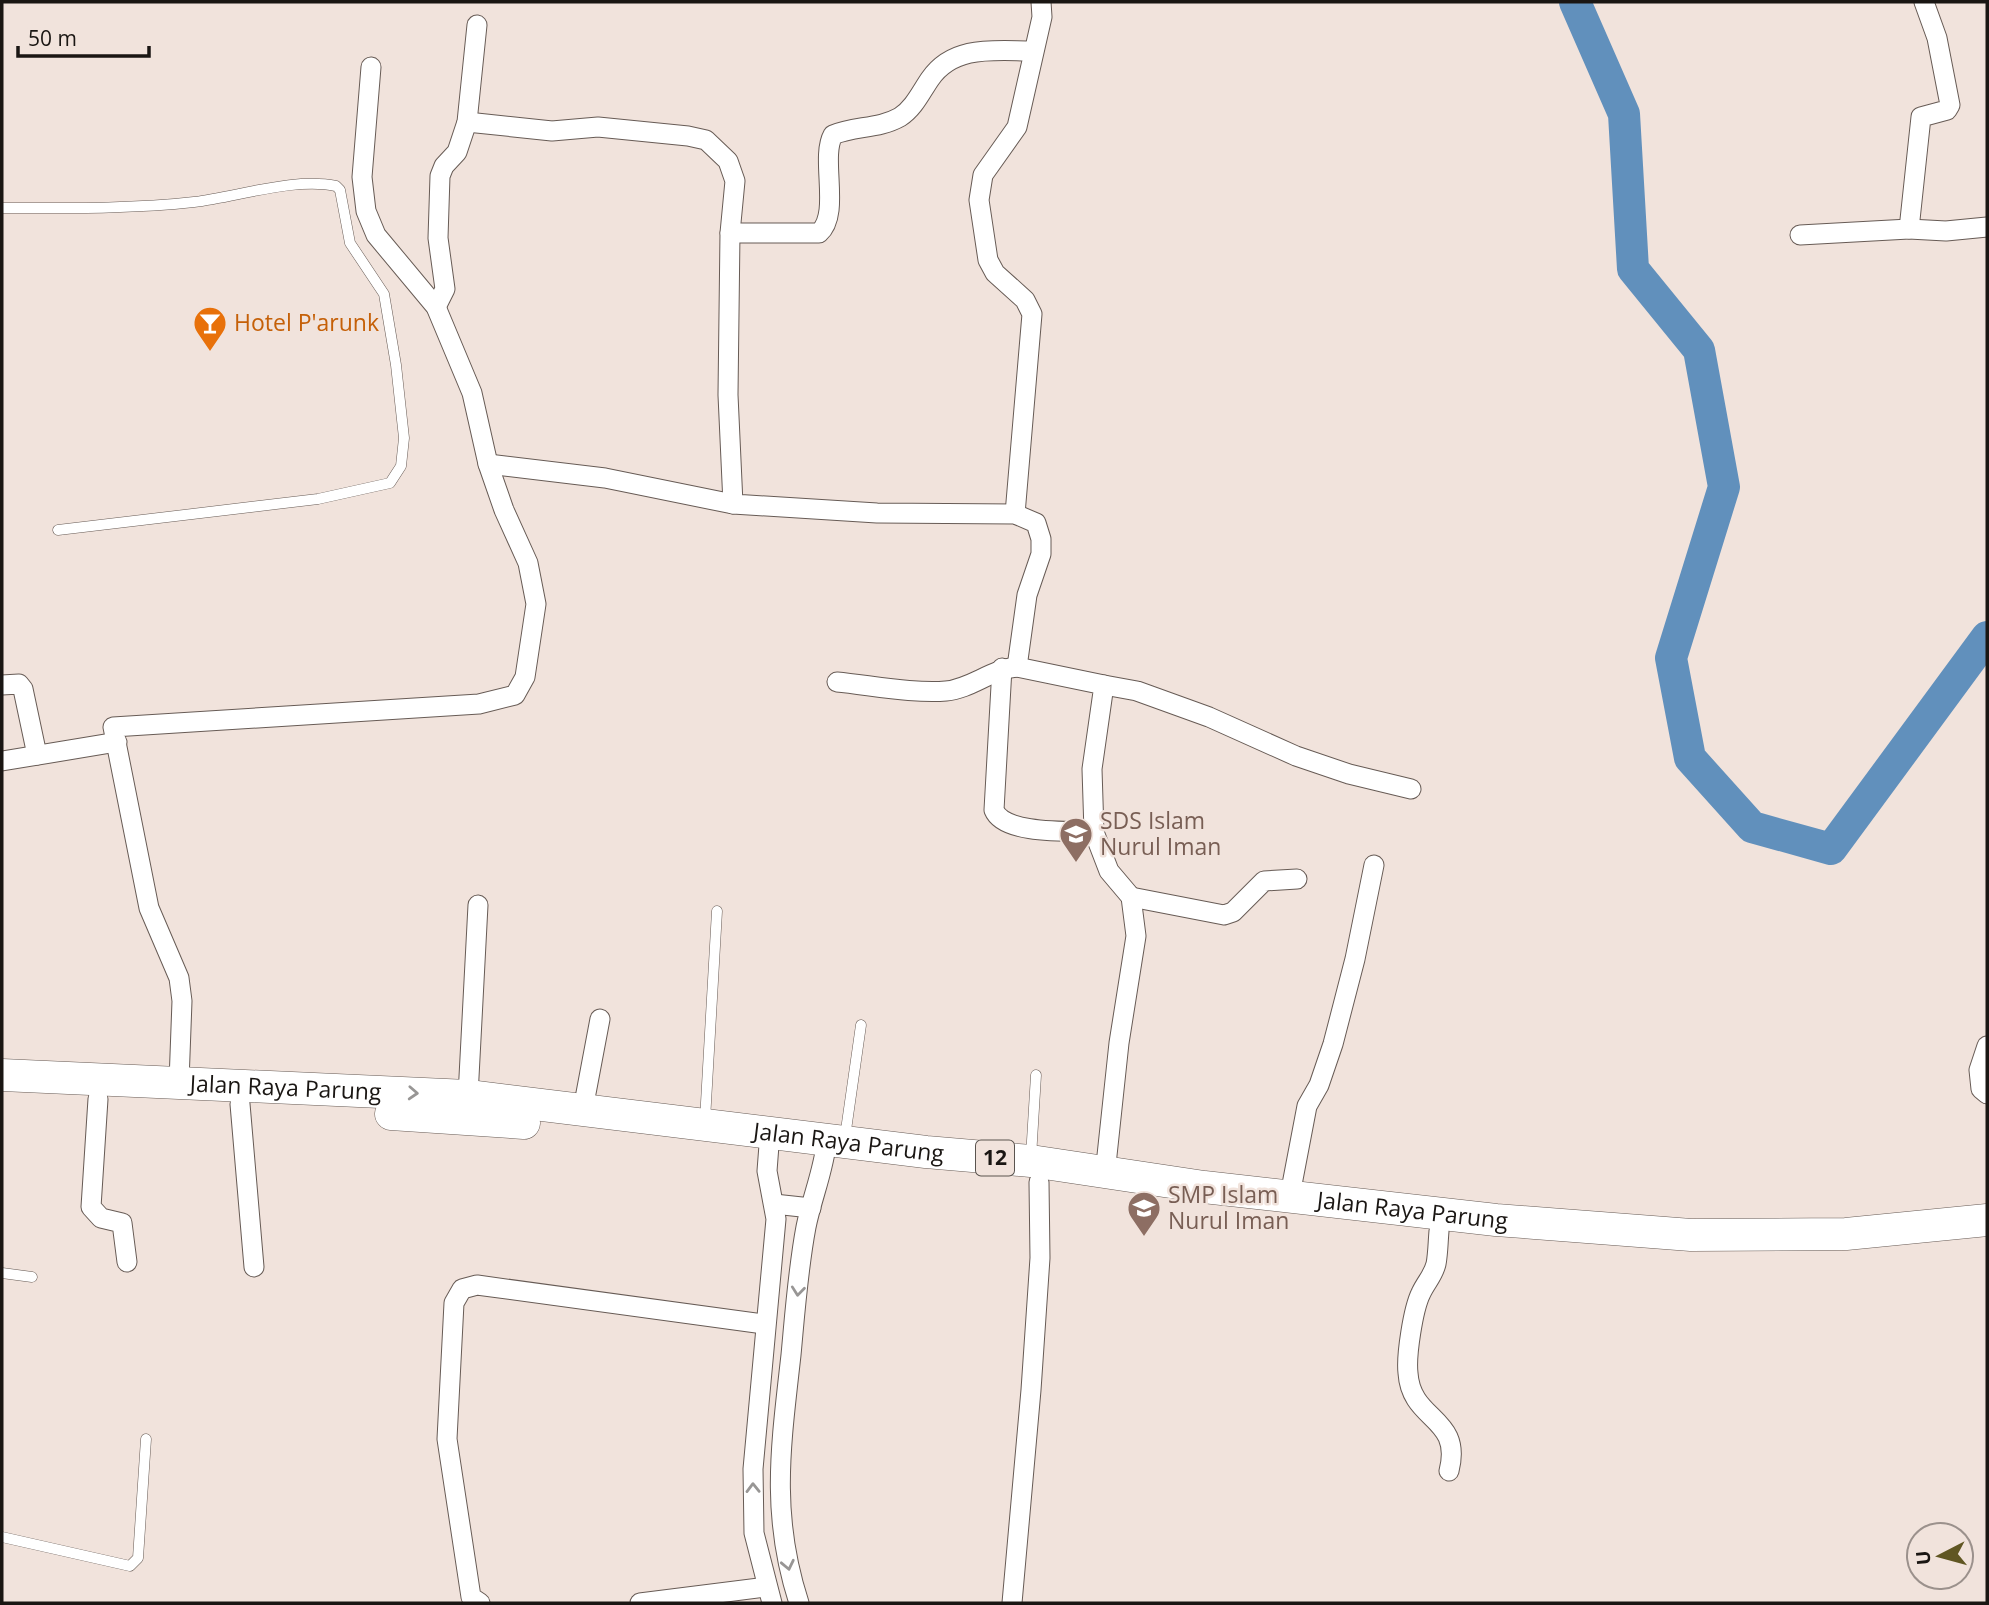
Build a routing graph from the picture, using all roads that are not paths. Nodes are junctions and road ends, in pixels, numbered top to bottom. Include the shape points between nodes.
1 (1041, 2) edge
2 (1924, 2) edge
3 (477, 25) dead end
4 (1034, 51) junction
5 (371, 66) dead end
6 (467, 121) junction
7 (2, 208) edge
8 (1987, 227) edge
9 (1909, 229) junction
10 (730, 233) junction
11 (1800, 235) dead end
12 (436, 307) junction
13 (488, 464) junction
14 (733, 504) junction
15 (1015, 514) junction
16 (58, 530) dead end
17 (1010, 668) junction
18 (838, 682) dead end
19 (2, 685) edge
20 (1104, 685) junction
21 (117, 742) junction
22 (37, 755) junction
23 (2, 761) edge
24 (1411, 789) dead end
25 (1094, 832) junction
26 (1374, 864) dead end
27 (1297, 879) dead end
28 (1131, 897) junction
29 (478, 905) dead end
30 (718, 911) dead end
31 (600, 1019) dead end
32 (861, 1025) dead end
33 (1987, 1046) edge
34 (2, 1075) edge
35 (1036, 1075) dead end
36 (179, 1082) junction
37 (1987, 1094) edge
38 (2, 1095) edge
39 (468, 1096) junction
40 (98, 1099) junction
41 (240, 1104) junction
42 (583, 1109) junction
43 (705, 1124) junction
44 (769, 1142) junction
45 (832, 1146) junction
46 (1035, 1172) junction
47 (1105, 1174) junction
48 (1290, 1195) junction
49 (774, 1204) junction
50 (811, 1208) junction
51 (1339, 1210) junction
52 (1987, 1220) edge
53 (1439, 1231) junction
54 (1987, 1240) edge
55 (774, 1245) junction
56 (802, 1249) junction
57 (127, 1262) dead end
58 (254, 1267) dead end
59 (2, 1273) edge
60 (32, 1277) dead end
61 (764, 1324) junction
62 (146, 1439) dead end
63 (1449, 1471) dead end
64 (781, 1530) junction
65 (754, 1534) junction
66 (2, 1537) edge
67 (769, 1595) edge
68 (480, 1603) edge
69 (640, 1603) edge
70 (799, 1603) edge
71 (1012, 1603) edge

1 - 4 street
2 - 9 street via 1937,38 1950,106 1921,117
3 - 6 street
4 - 10 street via 954,56 941,65 901,116 875,127 833,135 828,150 827,218 819,233
4 - 15 street via 1017,127 983,175 979,201 988,260 1032,314
5 - 12 street via 362,177 366,211 376,235
6 - 10 street via 552,131 598,127 706,140 728,161 735,181
6 - 12 street via 457,152 440,176 438,238 445,289
7 - 16 lane via 194,202 310,184 336,186 350,243 384,294 404,438 401,466 390,483 318,499
8 - 9 street
9 - 11 street
10 - 14 street via 728,396
12 - 13 street via 472,393
13 - 14 street via 617,480
13 - 21 street via 528,563 536,604 526,677 515,695 479,704 113,727
14 - 15 street via 877,513
15 - 17 street via 1036,523 1041,554
17 - 18 street via 946,691
17 - 20 street
17 - 25 street via 994,810 997,816 1037,830
19 - 22 street via 19,684 23,689
20 - 24 street via 1137,691 1349,774
20 - 25 street via 1092,769
21 - 22 street
21 - 36 street via 149,908 179,978 183,1002
22 - 23 street
25 - 28 street via 1109,871
26 - 48 street via 1333,1044 1307,1106
27 - 28 street via 1264,881 1233,912 1224,915
28 - 47 street via 1136,936
29 - 39 street
30 - 43 lane
31 - 42 street
32 - 45 lane
33 - 37 street via 1979,1070 1981,1088
34 - 36 highway, Jalan Raya Parung / 12
35 - 46 lane
36 -> 39 highway, Jalan Raya Parung / 12
38 - 40 highway, Jalan Raya Parung / 12
39 - 42 highway, Jalan Raya Parung / 12
40 - 41 highway, Jalan Raya Parung / 12
40 - 57 street via 91,1207 101,1219 122,1223
41 - 44 highway, Jalan Raya Parung / 12
41 - 58 street
42 - 43 highway, Jalan Raya Parung / 12
43 - 44 highway, Jalan Raya Parung / 12
44 - 45 highway, Jalan Raya Parung / 12
44 - 49 street
45 - 46 highway, Jalan Raya Parung / 12
45 - 50 street
46 - 47 highway, Jalan Raya Parung / 12
46 - 51 highway, Jalan Raya Parung / 12
46 - 71 street via 1040,1258
47 - 48 highway, Jalan Raya Parung / 12
48 - 51 highway, Jalan Raya Parung / 12
49 - 50 street
49 - 55 street
50 - 56 street
51 - 52 highway, Jalan Raya Parung / 12 via 1738,1237 1846,1234
51 - 53 highway, Jalan Raya Parung / 12
53 - 54 highway, Jalan Raya Parung / 12 via 1544,1244 1700,1254 1797,1253
53 - 63 street via 1436,1262 1416,1312 1407,1371 1418,1404 1446,1430 1454,1451
55 - 56 street
55 - 61 street
56 -> 64 street via 778,1472
59 - 60 lane
65 -> 61 street via 753,1469
61 - 68 street via 477,1285 462,1289 454,1303 447,1438 471,1597
62 - 66 lane via 138,1558 130,1566
64 - 65 street
64 -> 70 street
65 - 67 street
67 - 69 street

